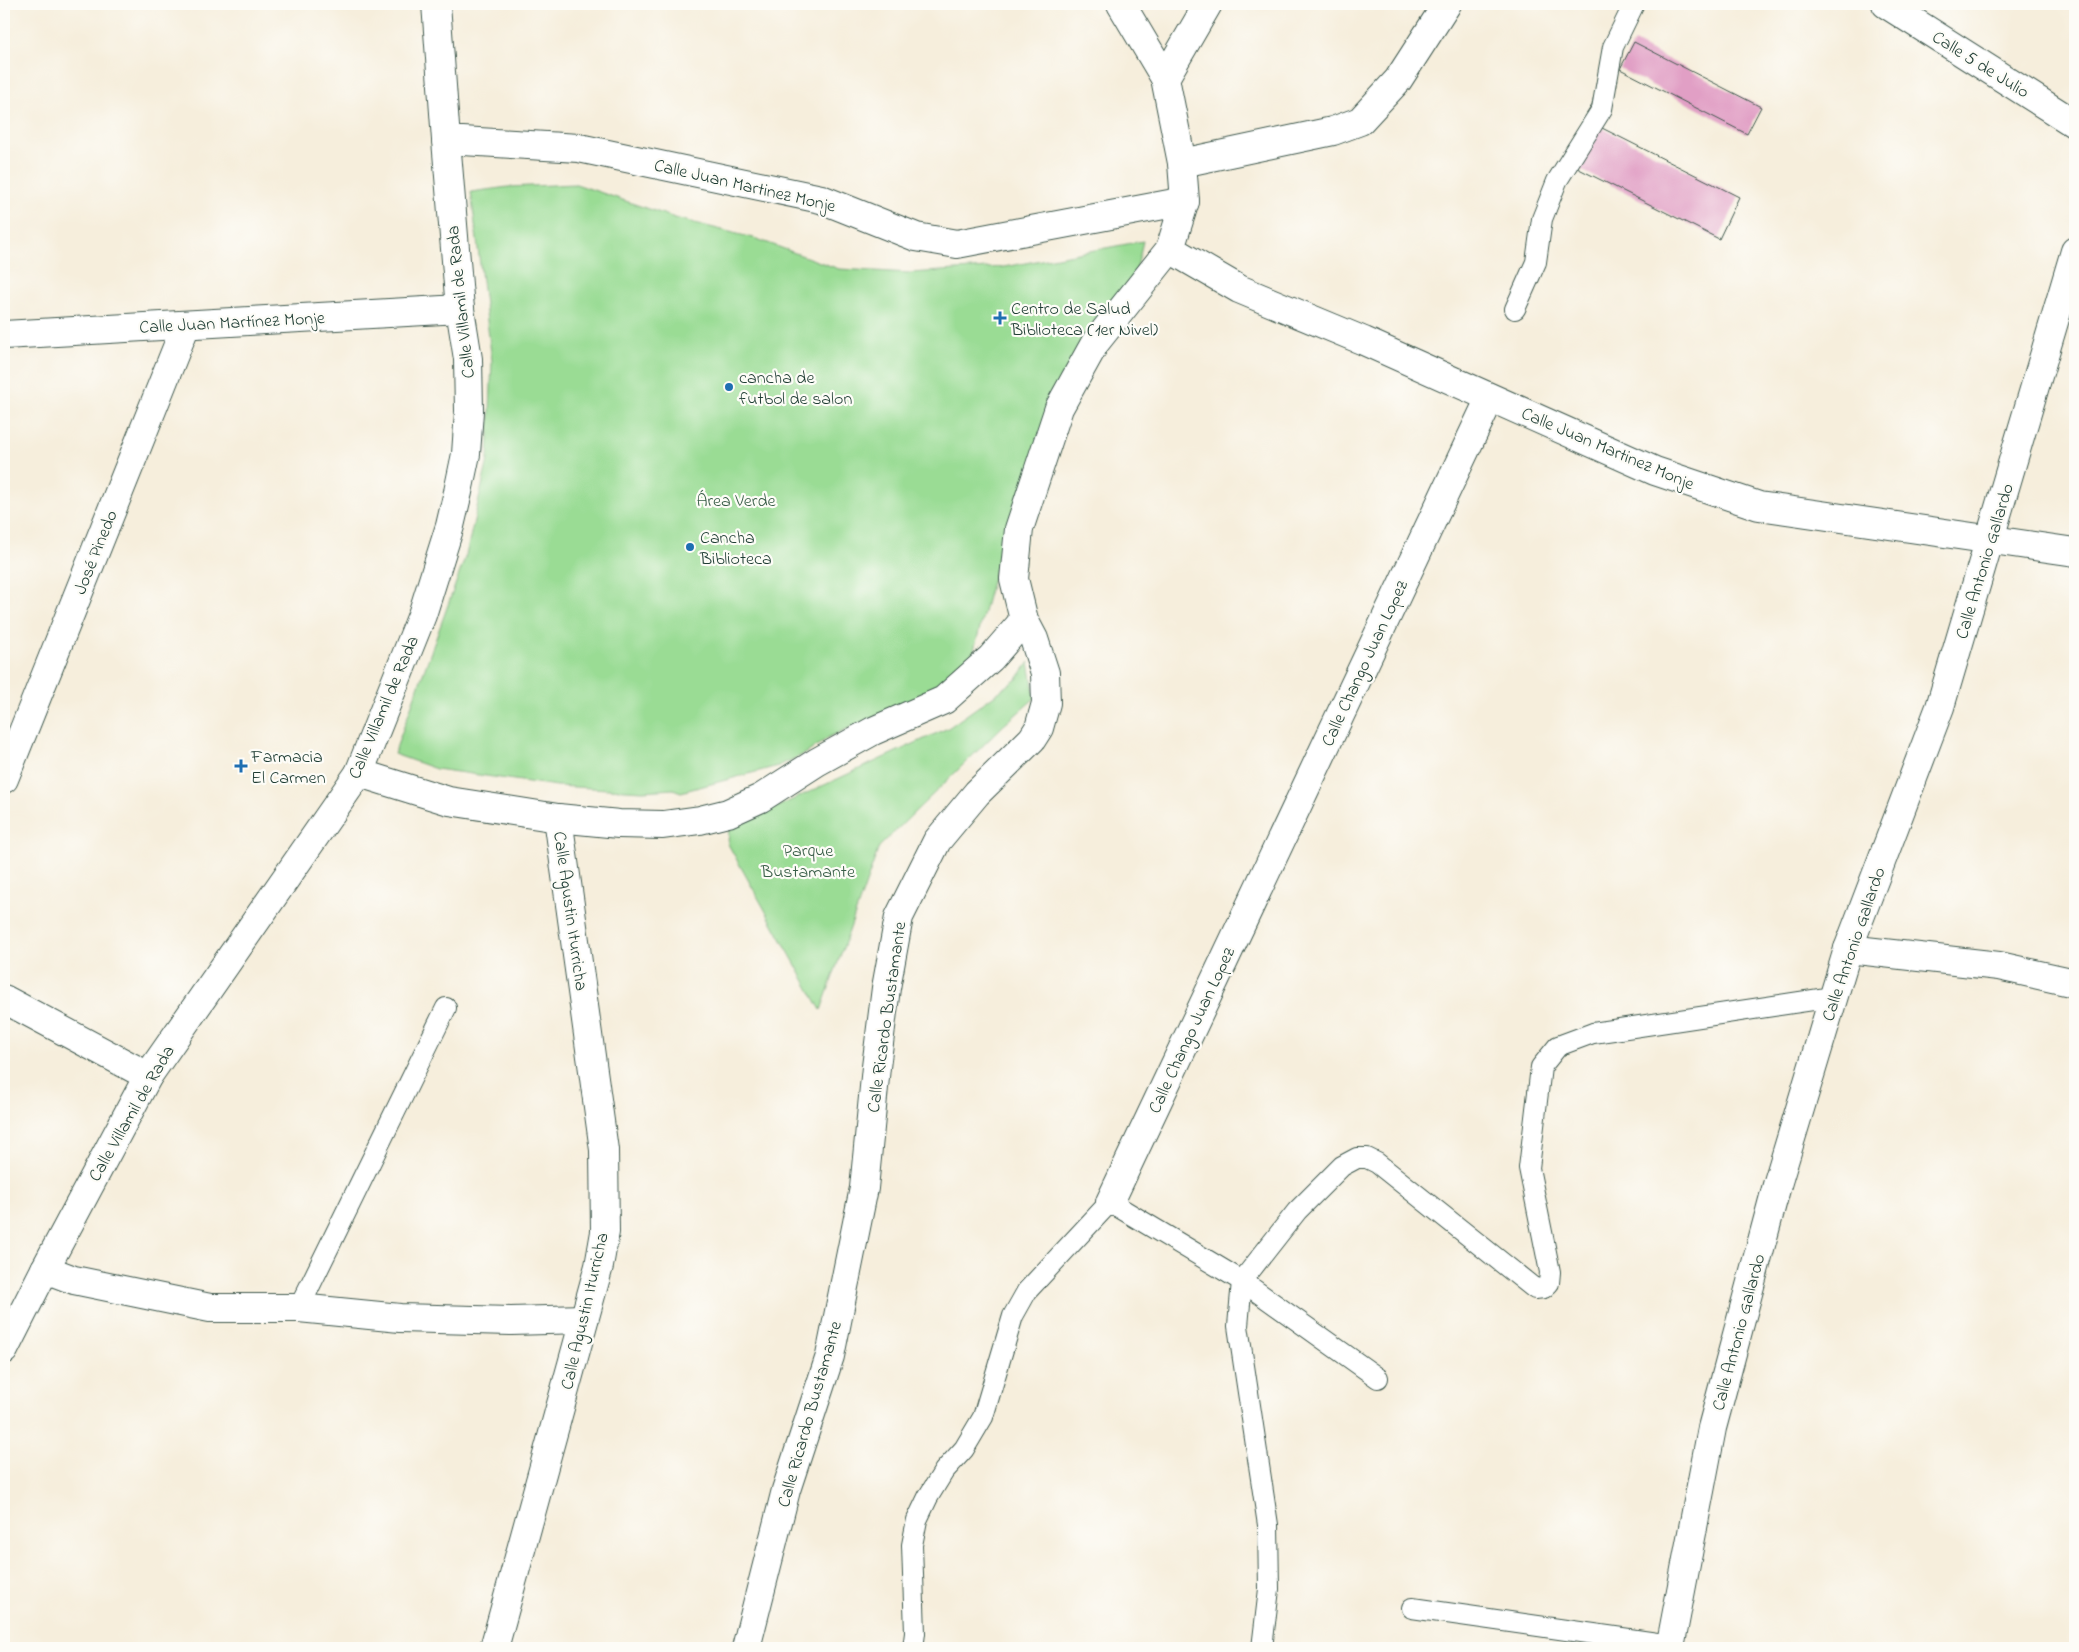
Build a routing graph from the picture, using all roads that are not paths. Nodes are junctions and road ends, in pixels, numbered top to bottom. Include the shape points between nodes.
1 (436, 4) edge
2 (1121, 4) edge
3 (1208, 4) edge
4 (1447, 4) edge
5 (1634, 4) edge
6 (1886, 4) edge
7 (1165, 78) junction
8 (2075, 124) edge
9 (446, 140) junction
10 (1182, 163) junction
11 (1185, 201) junction
12 (1170, 249) junction
13 (2075, 250) edge
14 (460, 309) junction
15 (1515, 309) dead end
16 (186, 325) junction
17 (4, 335) edge
18 (1490, 398) junction
19 (1991, 539) junction
20 (2075, 552) edge
21 (1024, 620) junction
22 (359, 773) junction
23 (4, 779) edge
24 (558, 818) junction
25 (1848, 949) junction
26 (2075, 983) edge
27 (1833, 997) junction
28 (4, 999) edge
29 (446, 1008) dead end
30 (148, 1076) junction
31 (1110, 1202) junction
32 (45, 1269) junction
33 (1242, 1281) junction
34 (300, 1308) junction
35 (584, 1319) junction
36 (4, 1350) edge
37 (1378, 1378) dead end
38 (1412, 1608) dead end
39 (1671, 1647) edge
40 (494, 1648) edge
41 (746, 1648) edge
42 (914, 1648) edge
43 (1262, 1648) edge

1 - 9 street, Calle Villamil de Rada
2 - 7 street, Calle Ricardo Bustamante
3 - 7 street
4 - 10 street via 1398,80 1360,121 1333,131
5 - 15 lane via 1613,47 1602,109 1558,181 1542,218 1536,262
6 - 8 street, Calle 5 de Julio
7 - 10 street, Calle Ricardo Bustamante
9 - 11 street, Calle Juan Martinez Monje via 579,148 821,199 916,238 957,244
9 - 14 street, Calle Villamil de Rada
10 - 11 street, Calle Ricardo Bustamante
11 - 12 street, Calle Ricardo Bustamante
12 - 18 street, Calle Juan Martinez Monje via 1239,289
12 - 21 street, Calle Ricardo Bustamante via 1095,343 1059,408 1019,529 1014,580
13 - 19 street, Calle Antonio Gallardo
14 - 16 street, Calle Juan Martínez Monje
14 - 22 street, Calle Villamil de Rada via 468,359 469,412 466,454 458,492 422,615
16 - 17 street, Calle Juan Martínez Monje
16 - 23 street, José Pinedo
18 - 19 street, Calle Juan Martinez Monje via 1655,472 1759,506
18 - 31 street, Calle Chango Juan Lopez
19 - 20 street, Calle Juan Martinez Monje
19 - 25 street, Calle Antonio Gallardo via 1940,707
21 - 24 street via 991,658 944,700 873,732 761,798 728,813 663,825
21 - 41 street, Calle Ricardo Bustamante via 1045,673 1046,703 1038,728 1032,739 977,793 937,841 899,917 886,988 864,1188 830,1356 786,1490
22 - 24 street via 449,800
22 - 30 street, Calle Villamil de Rada
24 - 35 street, Calle Agustin Iturricha via 604,1150 605,1232
25 - 26 street via 1999,966
25 - 27 street, Calle Antonio Gallardo
27 - 33 lane via 1592,1033 1558,1046 1541,1067 1529,1168 1550,1272 1549,1283 1544,1288 1535,1289 1367,1158 1357,1158 1342,1166 1304,1204
27 - 39 street, Calle Antonio Gallardo via 1777,1185 1712,1428
28 - 30 street
29 - 34 lane
30 - 32 street, Calle Villamil de Rada
31 - 33 lane
31 - 42 lane, Calle Chango Juan Lopez via 1027,1291 1012,1316 983,1418 964,1449 944,1471 917,1520 912,1545
32 - 34 street via 74,1280 210,1308
32 - 36 street, Calle Villamil de Rada
33 - 37 lane
33 - 43 lane via 1238,1326 1268,1526 1269,1589
34 - 35 street via 400,1318
35 - 40 street, Calle Agustin Iturricha
38 - 39 lane

